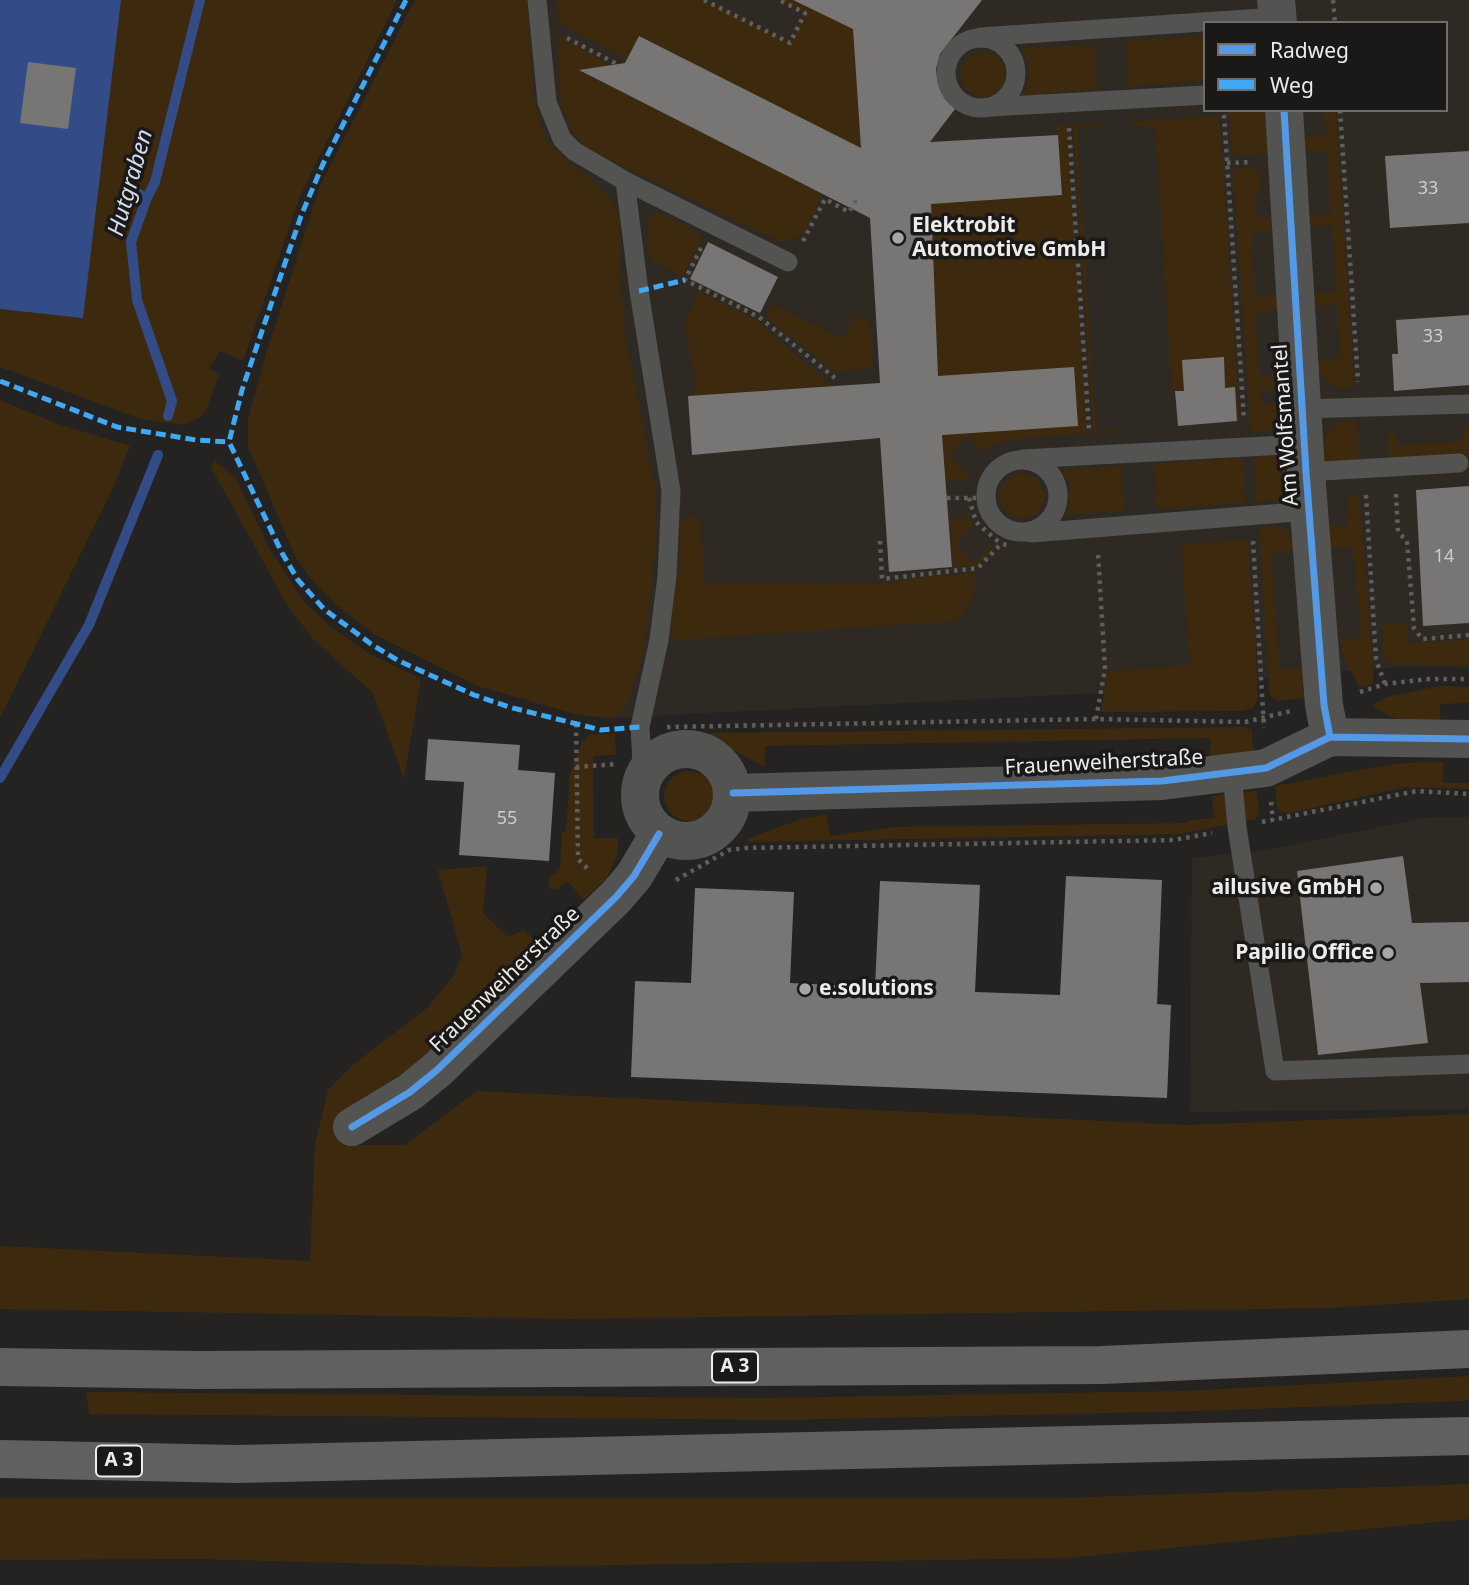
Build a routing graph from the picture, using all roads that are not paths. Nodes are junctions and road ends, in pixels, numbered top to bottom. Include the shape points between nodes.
1 (537, 0) edge
2 (1277, 13) edge
3 (981, 37) junction
4 (1203, 95) edge
5 (989, 107) junction
6 (1284, 112) edge
7 (625, 181) junction
8 (788, 262) road end
9 (1469, 404) edge
10 (1304, 442) junction
11 (1022, 459) junction
12 (1459, 463) dead end
13 (1309, 511) junction
14 (1031, 533) junction
15 (1327, 721) junction
16 (1469, 739) edge
17 (645, 766) junction
18 (1232, 773) junction
19 (733, 793) junction
20 (659, 834) junction
21 (1469, 1064) edge
22 (352, 1127) dead end
23 (1469, 1349) edge
24 (0, 1367) edge
25 (1469, 1436) edge
26 (0, 1459) edge

1 - 7 lane via 547,102 558,132 573,151
2 - 3 lane
3 - 5 lane via 1004,47 1016,65 1009,94
3 - 5 lane via 961,44 942,76 956,98
4 - 5 lane
6 - 10 street, Am Wolfsmantel
7 - 8 lane
7 - 17 lane via 671,491 659,640 640,727
9 - 10 lane
10 - 11 lane
10 - 12 lane via 1394,467
10 - 13 street, Am Wolfsmantel
11 - 14 lane via 1046,469 1056,488 1052,515
11 - 14 lane via 996,472 978,498 1003,527
13 - 14 lane
13 - 15 street, Am Wolfsmantel
15 - 16 street, Frauenweiherstraße
15 - 18 street, Frauenweiherstraße via 1266,768
17 - 19 street via 676,750 693,749 719,762 729,775
17 - 20 street via 642,810
18 - 19 street, Frauenweiherstraße via 1162,781
18 - 21 lane via 1275,1071
19 - 20 street via 723,825 709,837 692,842
20 - 22 street, Frauenweiherstraße via 616,897 437,1070
23 - 24 highway, A 3 via 1088,1365
25 - 26 highway, A 3 via 237,1464

